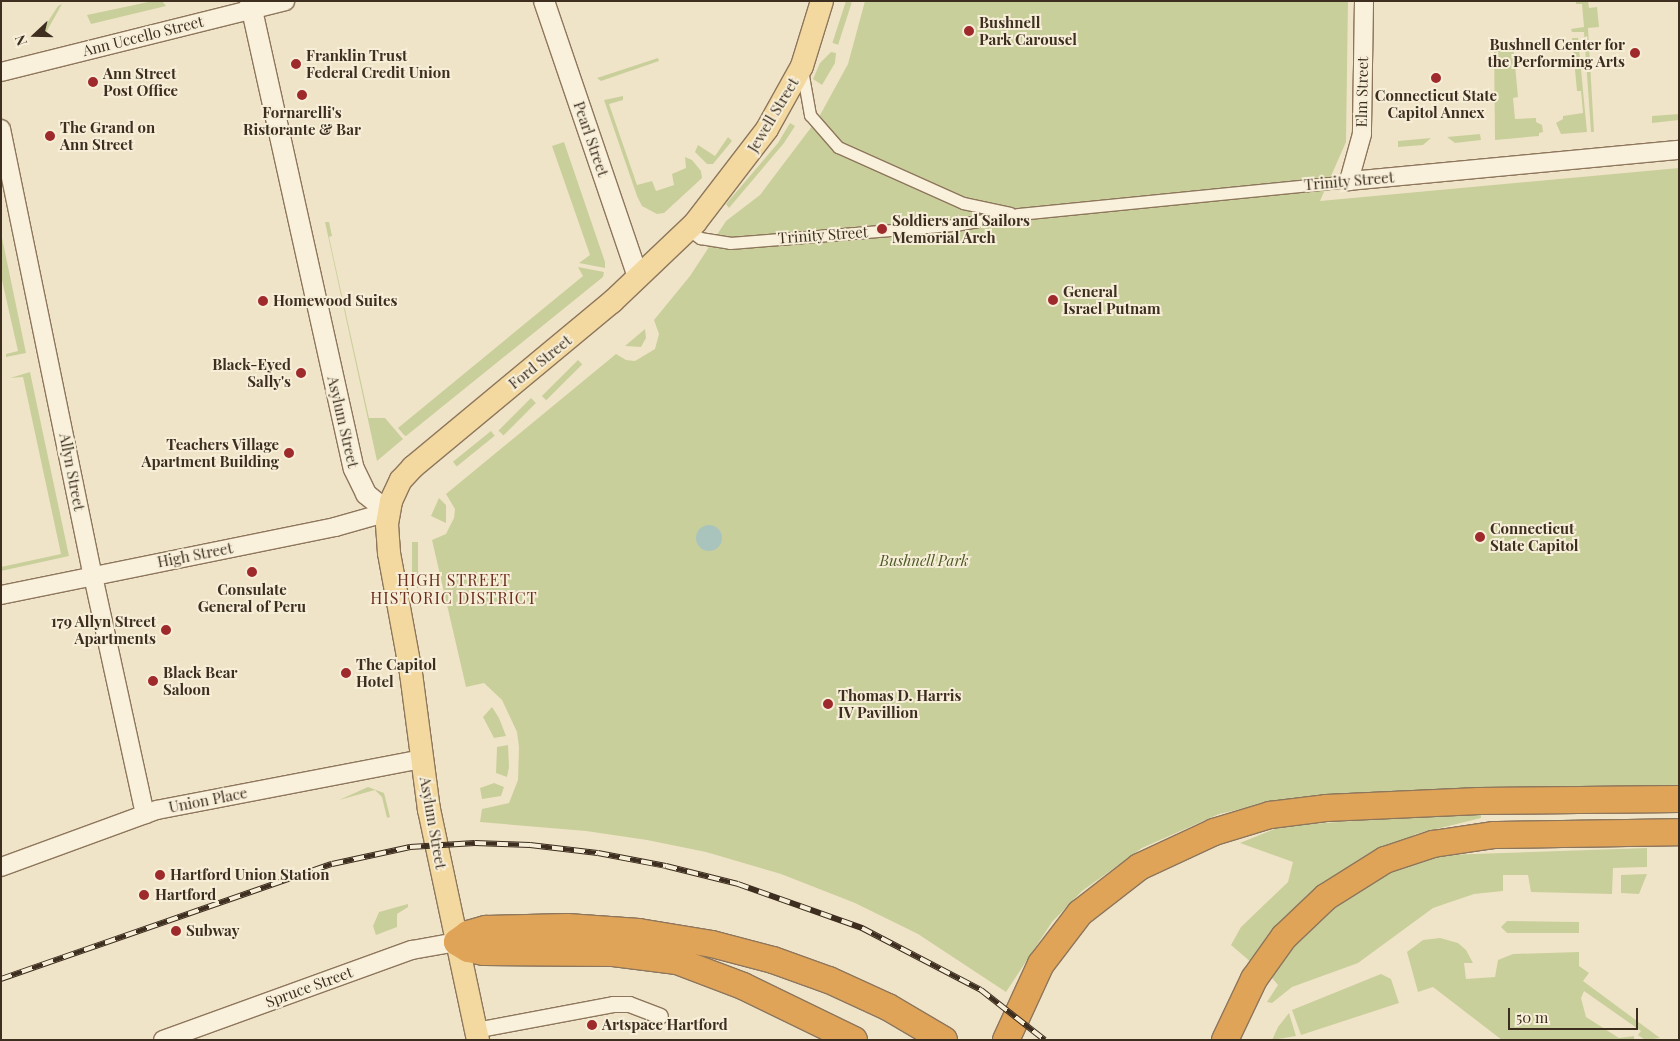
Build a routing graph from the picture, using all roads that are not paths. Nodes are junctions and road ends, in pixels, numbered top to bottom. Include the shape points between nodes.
1 (285, 1) edge
2 (544, 1) edge
3 (822, 1) edge
4 (1364, 1) edge
5 (251, 5) edge
6 (802, 66) junction
7 (1, 72) edge
8 (1, 129) edge
9 (1679, 150) edge
10 (1349, 181) junction
11 (1019, 214) junction
12 (694, 223) junction
13 (638, 277) junction
14 (388, 512) junction
15 (93, 576) junction
16 (1, 595) edge
17 (422, 759) junction
18 (1679, 799) edge
19 (145, 814) junction
20 (1679, 832) edge
21 (1, 867) edge
22 (457, 942) junction
23 (660, 1016) dead end
24 (476, 1035) edge
25 (164, 1040) edge
26 (854, 1040) edge
27 (944, 1040) edge
28 (1006, 1040) edge
29 (1225, 1040) edge

1 - 5 street, Ann Uccello Street
2 - 13 main road, Pearl Street
3 - 6 main road, Jewell Street
4 - 10 street, Elm Street via 1361,148
5 - 7 street, Ann Uccello Street
5 - 14 main road, Asylum Street via 354,469 366,494
6 - 11 street, Trinity Street via 810,115 838,147 963,203
6 - 12 main road, Jewell Street via 752,152
8 - 15 street, Allyn Street
9 - 10 street, Trinity Street
10 - 11 street, Trinity Street
11 - 12 street, Trinity Street via 954,225 730,243 700,238
12 - 13 main road, Ford Street
13 - 14 main road, Ford Street via 413,467 395,490
14 - 15 street, High Street via 335,527
14 - 17 main road, Asylum Street via 389,553 411,673
15 - 16 street, High Street
15 - 19 street, Allyn Street
17 - 19 street, Union Place
17 - 22 main road, Asylum Street
18 - 28 highway via 1488,800 1336,807 1270,815 1214,832 1138,868 1080,914 1040,964
19 - 21 street, Union Place
20 - 29 highway via 1506,834 1433,844 1395,856 1365,870 1301,918 1254,979
22 - 24 main road, Asylum Street
22 - 25 street, Spruce Street via 412,950
22 - 26 highway via 468,949 484,952 614,953 678,961 743,986
22 - 27 highway via 474,931 513,927 584,927 654,934 773,960 865,995
23 - 24 street via 629,1004 613,1004

